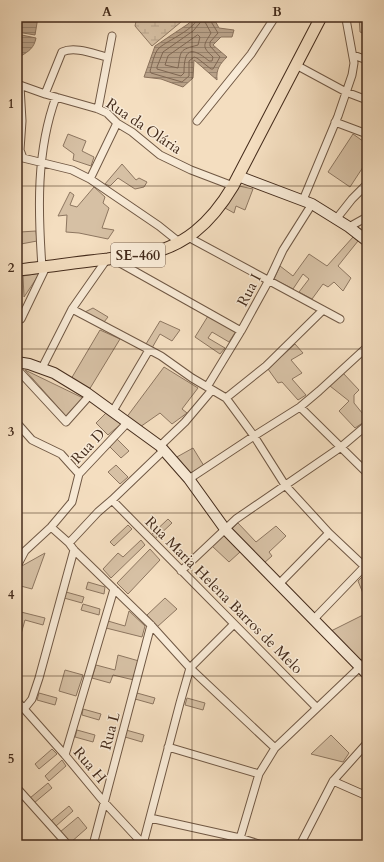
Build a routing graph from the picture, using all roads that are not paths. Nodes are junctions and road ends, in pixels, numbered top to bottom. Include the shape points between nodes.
1 (275, 17) edge
2 (321, 17) edge
3 (346, 19) dead end
4 (112, 36) dead end
5 (353, 55) junction
6 (107, 57) junction
7 (367, 60) edge
8 (296, 65) junction
9 (19, 85) edge
10 (346, 92) junction
11 (45, 94) junction
12 (56, 97) junction
13 (367, 100) edge
14 (98, 109) junction
15 (197, 121) dead end
16 (335, 122) junction
17 (117, 123) junction
18 (367, 134) edge
19 (41, 162) junction
20 (238, 176) junction
21 (90, 179) junction
22 (367, 184) edge
23 (232, 186) junction
24 (307, 202) junction
25 (367, 217) edge
26 (337, 218) junction
27 (349, 227) junction
28 (183, 240) junction
29 (367, 242) edge
30 (109, 259) junction
31 (44, 267) junction
32 (17, 270) edge
33 (269, 280) junction
34 (72, 309) junction
35 (323, 310) junction
36 (17, 319) edge
37 (340, 319) dead end
38 (241, 331) junction
39 (367, 347) edge
40 (149, 350) junction
41 (17, 362) edge
42 (42, 368) junction
43 (17, 369) edge
44 (209, 389) junction
45 (90, 395) junction
46 (226, 398) junction
47 (300, 407) junction
48 (113, 411) junction
49 (128, 422) junction
50 (17, 423) edge
51 (367, 425) edge
52 (254, 436) junction
53 (342, 447) junction
54 (162, 448) junction
55 (366, 471) edge
56 (79, 474) junction
57 (189, 479) junction
58 (285, 485) junction
59 (112, 500) junction
60 (51, 527) junction
61 (225, 529) junction
62 (329, 533) junction
63 (69, 543) junction
64 (74, 550) junction
65 (366, 564) edge
66 (17, 566) edge
67 (181, 571) junction
68 (279, 584) junction
69 (114, 589) junction
70 (313, 620) junction
71 (234, 624) junction
72 (151, 625) junction
73 (190, 668) junction
74 (364, 671) edge
75 (17, 701) edge
76 (317, 708) junction
77 (24, 709) junction
78 (367, 743) edge
79 (168, 747) junction
80 (275, 748) junction
81 (65, 755) junction
82 (259, 774) junction
83 (333, 781) junction
84 (17, 788) edge
85 (367, 796) edge
86 (104, 802) junction
87 (150, 818) junction
88 (239, 842) edge
89 (143, 844) edge
90 (68, 845) edge
91 (93, 845) edge
92 (262, 845) edge
93 (300, 845) edge

1 - 15 street via 251,54
2 - 8 main road, SE-460
3 - 5 street, Rua I
4 - 6 street
5 - 7 street
5 - 10 street, Rua I via 354,68
6 - 11 street via 76,50 62,52
6 - 14 street
8 - 10 street
8 - 20 main road, SE-460
9 - 11 street, Rua da Olária
9 - 19 street via 21,156
10 - 13 street
10 - 16 street, Rua I
11 - 12 street, Rua da Olária
12 - 14 street, Rua da Olária
12 - 19 street via 47,124
14 - 17 street, Rua da Olária via 107,113
16 - 18 street
16 - 24 street, Rua I
17 - 21 street
17 - 23 street, Rua da Olária via 167,159
19 - 21 street via 72,170
19 - 31 street via 40,218
20 - 23 main road, SE-460
20 - 24 street
21 - 28 street
22 - 26 street
23 - 28 main road, SE-460 via 212,215
24 - 26 street
24 - 33 street, Rua I
25 - 27 street
26 - 27 street
27 - 29 street
28 - 30 main road, SE-460 via 142,255
28 - 33 street
30 - 31 main road, SE-460
30 - 34 street
30 - 38 street
31 - 32 main road, SE-460
31 - 36 street via 21,319
33 - 35 street
33 - 38 street, Rua I
34 - 40 street
34 - 42 street
35 - 37 street
35 - 46 street via 272,360
38 - 44 street, Rua I
39 - 47 street
40 - 44 street
40 - 48 street
41 - 42 street
42 - 45 street
43 - 45 street via 66,422
44 - 46 street
44 - 54 street, Rua I
45 - 48 street
46 - 52 street
47 - 52 street
47 - 53 street
48 - 49 street
49 - 54 street
49 - 56 street, Rua D
50 - 56 street via 32,440 61,454
51 - 53 street
52 - 57 street
52 - 58 street
53 - 55 street
53 - 58 street
54 - 57 street
54 - 59 street, Rua I
56 - 60 street, Rua D via 72,502
57 - 61 street
58 - 61 street
58 - 62 street
59 - 63 street, Rua I
59 - 67 street, Rua Maria Helena Barros de Melo
60 - 63 street
60 - 66 street, Rua D via 25,551
61 - 67 street
61 - 68 street
62 - 65 street
62 - 68 street
63 - 64 street
64 - 69 street
64 - 77 street via 39,678 30,702
65 - 70 street
67 - 71 street, Rua Maria Helena Barros de Melo
68 - 70 street
69 - 72 street
69 - 81 street
70 - 74 street
71 - 73 street
71 - 76 street, Rua Maria Helena Barros de Melo
72 - 73 street
72 - 86 street, Rua L
73 - 79 street
73 - 80 street
74 - 76 street
75 - 77 street, Rua H
76 - 80 street
77 - 81 street, Rua H
78 - 83 street
79 - 82 street
79 - 87 street
80 - 82 street
81 - 86 street, Rua H
82 - 88 street
83 - 85 street
83 - 93 street
84 - 90 street
86 - 89 street, Rua H
86 - 91 street, Rua L
87 - 88 street
87 - 89 street
88 - 92 street

